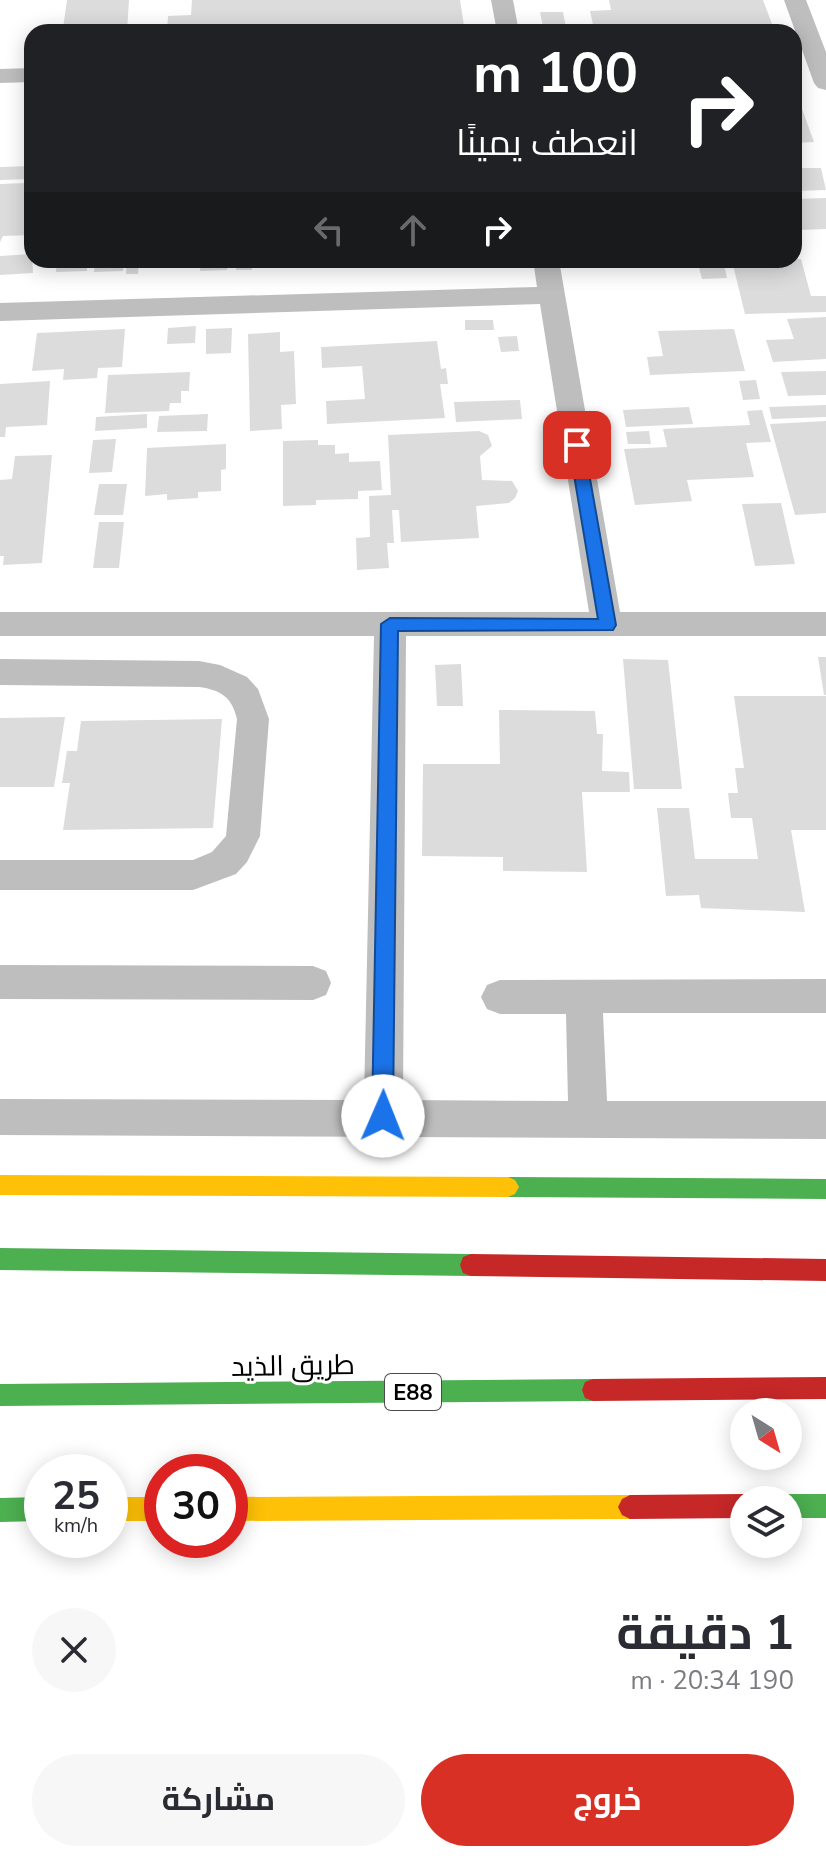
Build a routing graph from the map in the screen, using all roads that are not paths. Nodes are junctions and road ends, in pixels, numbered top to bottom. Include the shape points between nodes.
1 (502, 0) edge
2 (795, 0) edge
3 (506, 24) edge
4 (24, 75) edge
5 (0, 76) edge
6 (826, 83) edge
7 (547, 268) edge
8 (552, 295) junction
9 (0, 312) edge
10 (0, 624) edge
11 (390, 624) junction
12 (826, 624) edge
13 (607, 625) junction
14 (0, 672) edge
15 (0, 875) edge
16 (0, 982) edge
17 (313, 983) dead end
18 (826, 996) edge
19 (500, 997) dead end
20 (584, 997) junction
21 (383, 1116) junction
22 (0, 1117) edge
23 (588, 1119) junction
24 (826, 1120) edge
25 (0, 1185) edge
26 (826, 1189) edge
27 (0, 1259) edge
28 (826, 1270) edge
29 (826, 1388) edge
30 (0, 1395) edge
31 (730, 1506) edge
32 (802, 1506) edge
33 (826, 1506) edge
34 (24, 1509) edge
35 (248, 1509) edge
36 (0, 1510) edge

1 - 3 street
2 - 6 street
4 - 5 street
7 - 8 street
8 - 9 street
8 - 13 street
10 - 11 street
11 - 13 street
11 - 21 street
12 - 13 street
14 - 15 street via 220,677 250,702 253,719 243,836 227,863 193,875
16 - 17 street
18 - 20 street
19 - 20 street
20 - 23 street
21 - 22 street
21 - 23 street
23 - 24 street
25 - 26 highway
27 - 28 highway
29 - 30 highway, طريق الذيد / E88
31 - 35 highway
32 - 33 highway
34 - 36 highway

